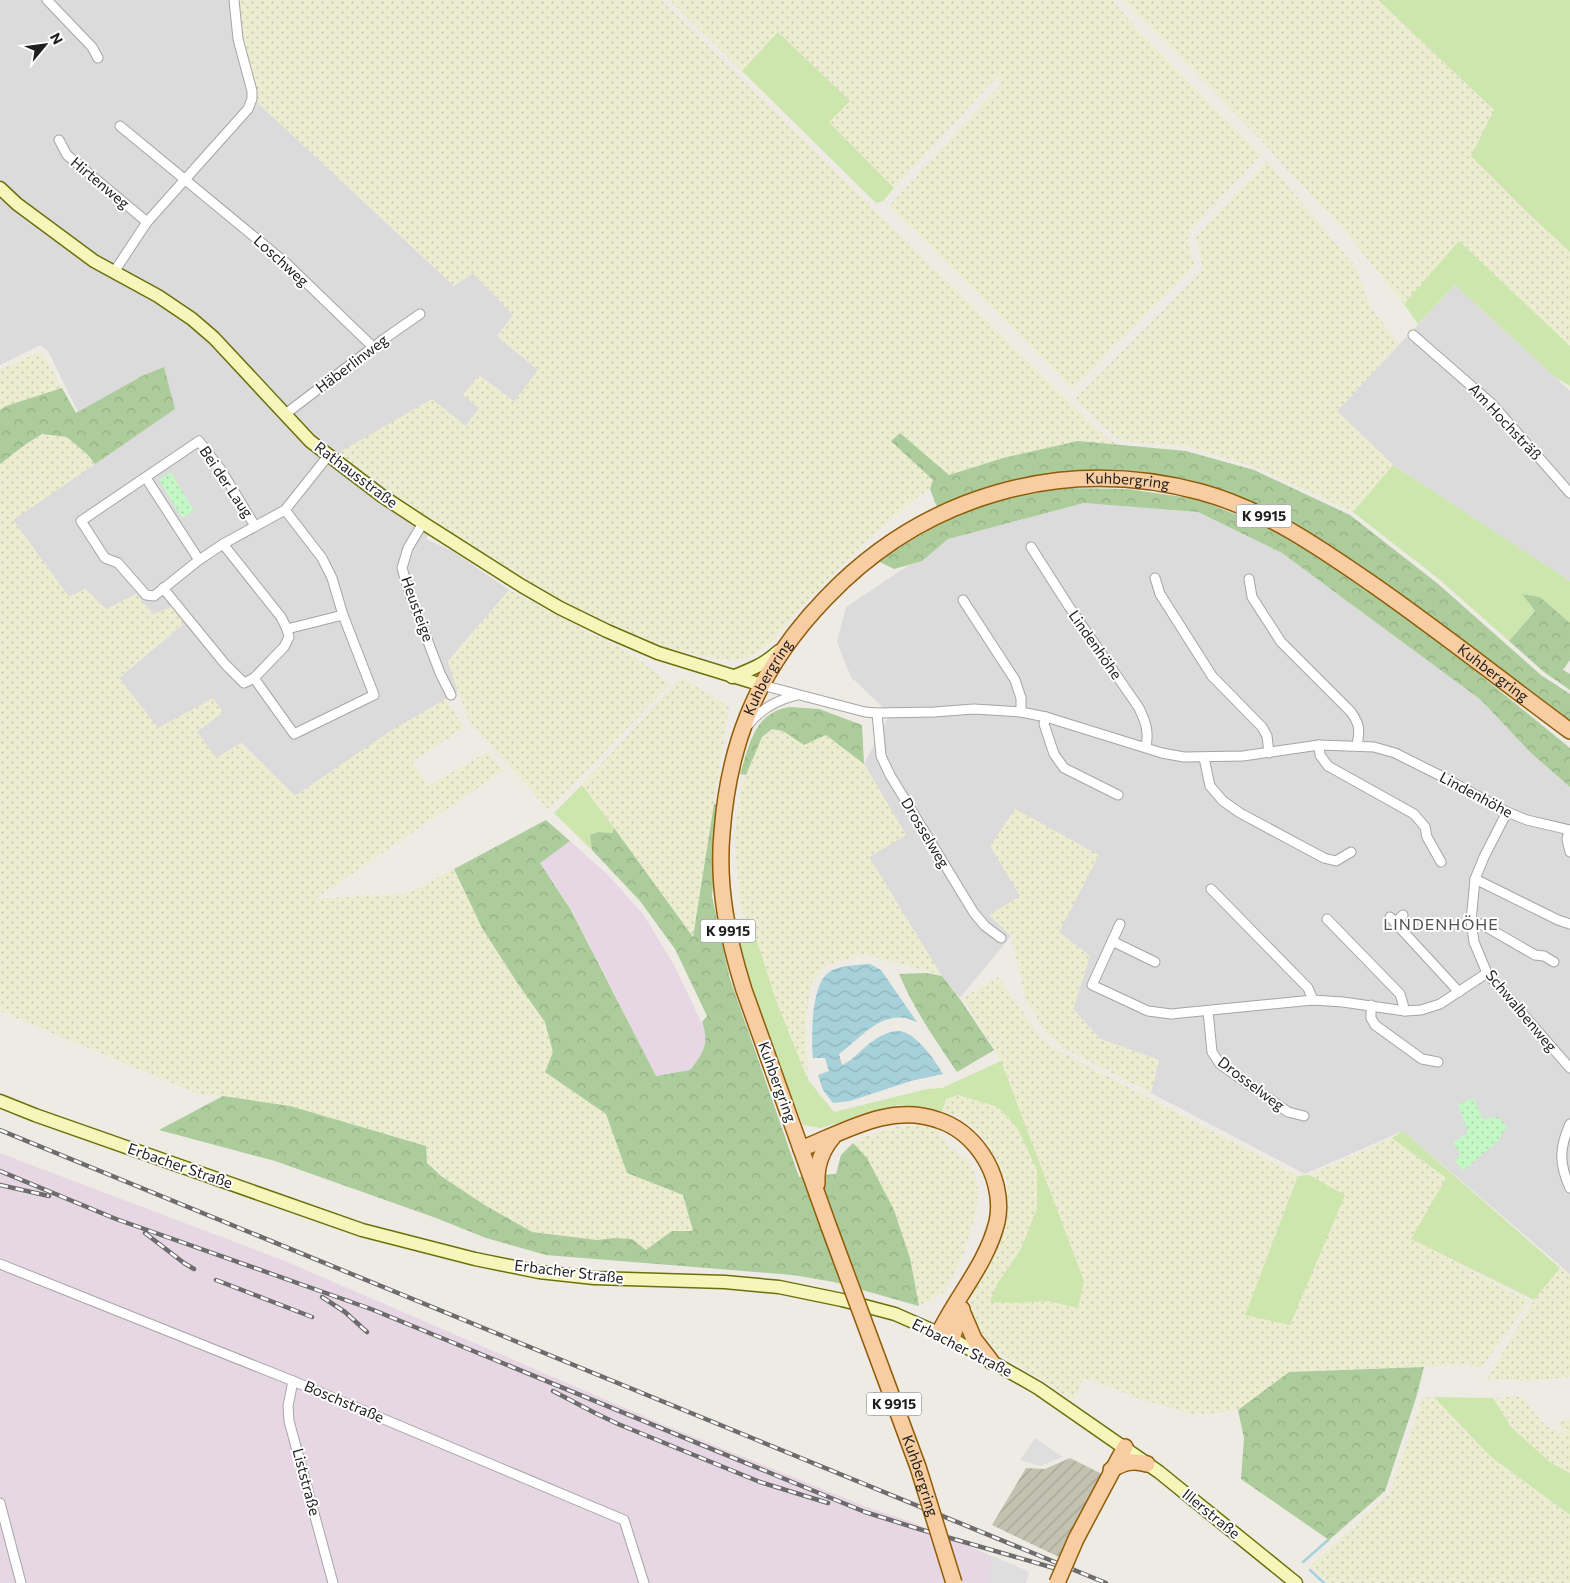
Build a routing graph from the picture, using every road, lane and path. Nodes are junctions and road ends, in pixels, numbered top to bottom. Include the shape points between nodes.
1 (47, 0) edge
2 (234, 0) edge
3 (98, 58) dead end
4 (120, 126) dead end
5 (59, 140) dead end
6 (185, 179) junction
7 (0, 188) edge
8 (147, 222) junction
9 (114, 272) junction
10 (420, 314) dead end
11 (1413, 335) dead end
12 (373, 347) junction
13 (284, 415) junction
14 (328, 456) junction
15 (146, 478) junction
16 (1570, 494) edge
17 (285, 510) junction
18 (424, 523) junction
19 (255, 526) junction
20 (222, 544) junction
21 (1031, 547) dead end
22 (199, 560) junction
23 (1155, 578) dead end
24 (1250, 579) dead end
25 (163, 588) junction
26 (963, 600) dead end
27 (343, 615) junction
28 (287, 629) junction
29 (784, 647) junction
30 (732, 677) junction
31 (254, 678) junction
32 (762, 685) junction
33 (450, 695) dead end
34 (798, 695) junction
35 (1021, 712) junction
36 (877, 713) junction
37 (1046, 717) junction
38 (1570, 731) edge
39 (742, 732) junction
40 (1319, 745) junction
41 (1357, 745) junction
42 (1146, 747) junction
43 (1269, 753) junction
44 (1204, 758) junction
45 (1118, 794) dead end
46 (1507, 812) junction
47 (1570, 830) edge
48 (1351, 852) dead end
49 (1570, 852) edge
50 (1441, 862) dead end
51 (1475, 878) junction
52 (1211, 889) dead end
53 (1233, 895) dead end
54 (1225, 902) junction
55 (1403, 915) dead end
56 (1327, 919) dead end
57 (1471, 922) junction
58 (1120, 924) dead end
59 (1570, 924) edge
60 (1001, 938) dead end
61 (1112, 941) junction
62 (1155, 962) dead end
63 (1554, 962) dead end
64 (1487, 973) junction
65 (1460, 992) junction
66 (1313, 1000) junction
67 (1371, 1006) junction
68 (1208, 1011) junction
69 (1406, 1011) junction
70 (1438, 1062) dead end
71 (1570, 1066) edge
72 (0, 1101) edge
73 (1304, 1116) dead end
74 (1570, 1124) edge
75 (834, 1135) junction
76 (801, 1149) junction
77 (1570, 1188) edge
78 (818, 1198) junction
79 (0, 1264) edge
80 (964, 1290) junction
81 (962, 1310) junction
82 (946, 1336) junction
83 (991, 1361) junction
84 (293, 1381) junction
85 (1124, 1447) junction
86 (1147, 1464) junction
87 (1111, 1470) junction
88 (0, 1503) edge
89 (21, 1583) edge
90 (333, 1583) edge
91 (644, 1583) edge
92 (954, 1583) edge
93 (1057, 1583) edge
94 (1296, 1583) edge

1 - 3 street via 92,47
2 - 6 street via 238,40 252,99 247,112
4 - 6 street, Loschweg
5 - 8 street, Hirtenweg via 67,155
6 - 8 street
6 - 12 street, Loschweg via 286,264
7 - 9 main road, Rathausstraße via 94,261
8 - 9 street
9 - 13 main road, Rathausstraße via 192,319 214,338
10 - 12 street, Häberlinweg
11 - 16 street, Am Hochsträß via 1492,404
12 - 13 street, Häberlinweg
13 - 14 main road, Rathausstraße
14 - 17 street, Bei der Laug
14 - 18 main road, Rathausstraße
15 - 19 street, Bei der Laug via 199,441
15 - 22 street
15 - 25 street, Bei der Laug via 82,521 105,558 118,563 146,595 154,596
17 - 19 street, Bei der Laug
17 - 27 street via 322,558
18 - 30 main road, Rathausstraße via 522,586 576,616 658,653
18 - 33 street, Heusteige via 408,548 402,568
19 - 20 street, Bei der Laug
20 - 22 street, Bei der Laug
20 - 28 street via 281,617
21 - 42 street, Lindenhöhe via 1139,708 1149,734
22 - 25 street, Bei der Laug
23 - 43 street via 1160,594 1212,676 1262,727
24 - 41 street via 1252,597 1281,642 1357,721 1360,732
25 - 31 street via 244,683
26 - 35 street via 1015,680 1021,698
27 - 28 street
27 - 31 street via 374,695 294,734
28 - 31 street via 289,637 284,647
29 - 30 main road via 770,660
29 - 32 main road, Kuhbergring / K 9915
29 - 38 main road, Kuhbergring / K 9915 via 806,618 854,570 904,533 937,515 1010,489 1061,480 1132,479 1201,492 1274,520 1318,546 1416,615
30 - 32 main road, Rathausstraße
32 - 34 street, Lindenhöhe
32 - 39 main road, Kuhbergring / K 9915
34 - 36 street, Lindenhöhe
34 - 39 street via 766,708
35 - 36 street, Lindenhöhe via 974,709
35 - 37 street, Lindenhöhe
36 - 60 street, Drosselweg via 881,756 890,775 974,913
37 - 42 street, Lindenhöhe
37 - 45 street via 1044,724 1054,754 1064,768
39 - 76 main road, Kuhbergring / K 9915 via 729,781 721,837 724,913 744,990
40 - 41 street, Lindenhöhe
40 - 43 street, Lindenhöhe
40 - 50 street via 1320,755 1328,766 1414,814 1425,827
41 - 46 street, Lindenhöhe via 1395,753
42 - 44 street, Lindenhöhe via 1184,757
43 - 44 street, Lindenhöhe
44 - 48 street via 1215,794 1240,813 1324,858 1336,861
46 - 47 street, Lindenhöhe
46 - 51 street, Schwalbenweg
47 - 49 street, Lindenhöhe via 1567,840
51 - 57 street, Schwalbenweg
51 - 59 street
52 - 54 street
53 - 54 street
54 - 66 street via 1308,988
55 - 65 street via 1392,920
56 - 69 street via 1341,928 1400,994
57 - 63 street via 1484,925 1535,955
57 - 64 street, Schwalbenweg via 1474,942
58 - 61 street
61 - 62 street
61 - 68 street via 1092,985 1148,1011 1170,1014
64 - 65 street
64 - 71 street, Schwalbenweg
65 - 69 street via 1432,1007
66 - 67 street
66 - 68 street
67 - 69 street
67 - 70 street via 1375,1026 1422,1059
68 - 73 street, Drosselweg via 1212,1052 1220,1064 1288,1112
72 - 82 main road, Erbacher Straße via 362,1230 539,1272 594,1278 779,1287 895,1314
74 - 77 street via 1561,1156
75 - 76 main road
75 - 78 main road via 823,1149 818,1164
75 - 80 main road via 894,1115 923,1115 950,1124 974,1141 993,1174 998,1193 997,1222
76 - 78 main road, Kuhbergring / K 9915
78 - 92 main road, Kuhbergring / K 9915, bridge via 918,1467
79 - 84 street, Boschstraße
80 - 81 main road
80 - 82 main road
81 - 82 main road
81 - 83 main road via 974,1339
82 - 83 main road, Erbacher Straße
83 - 85 main road, Erbacher Straße via 1038,1388
84 - 90 street, Liststraße via 288,1406 290,1420
84 - 91 street, Boschstraße via 624,1520
85 - 86 main road, Illerstraße
85 - 87 main road
86 - 87 main road via 1127,1462
86 - 94 main road, Illerstraße
87 - 93 main road, bridge
88 - 89 street

